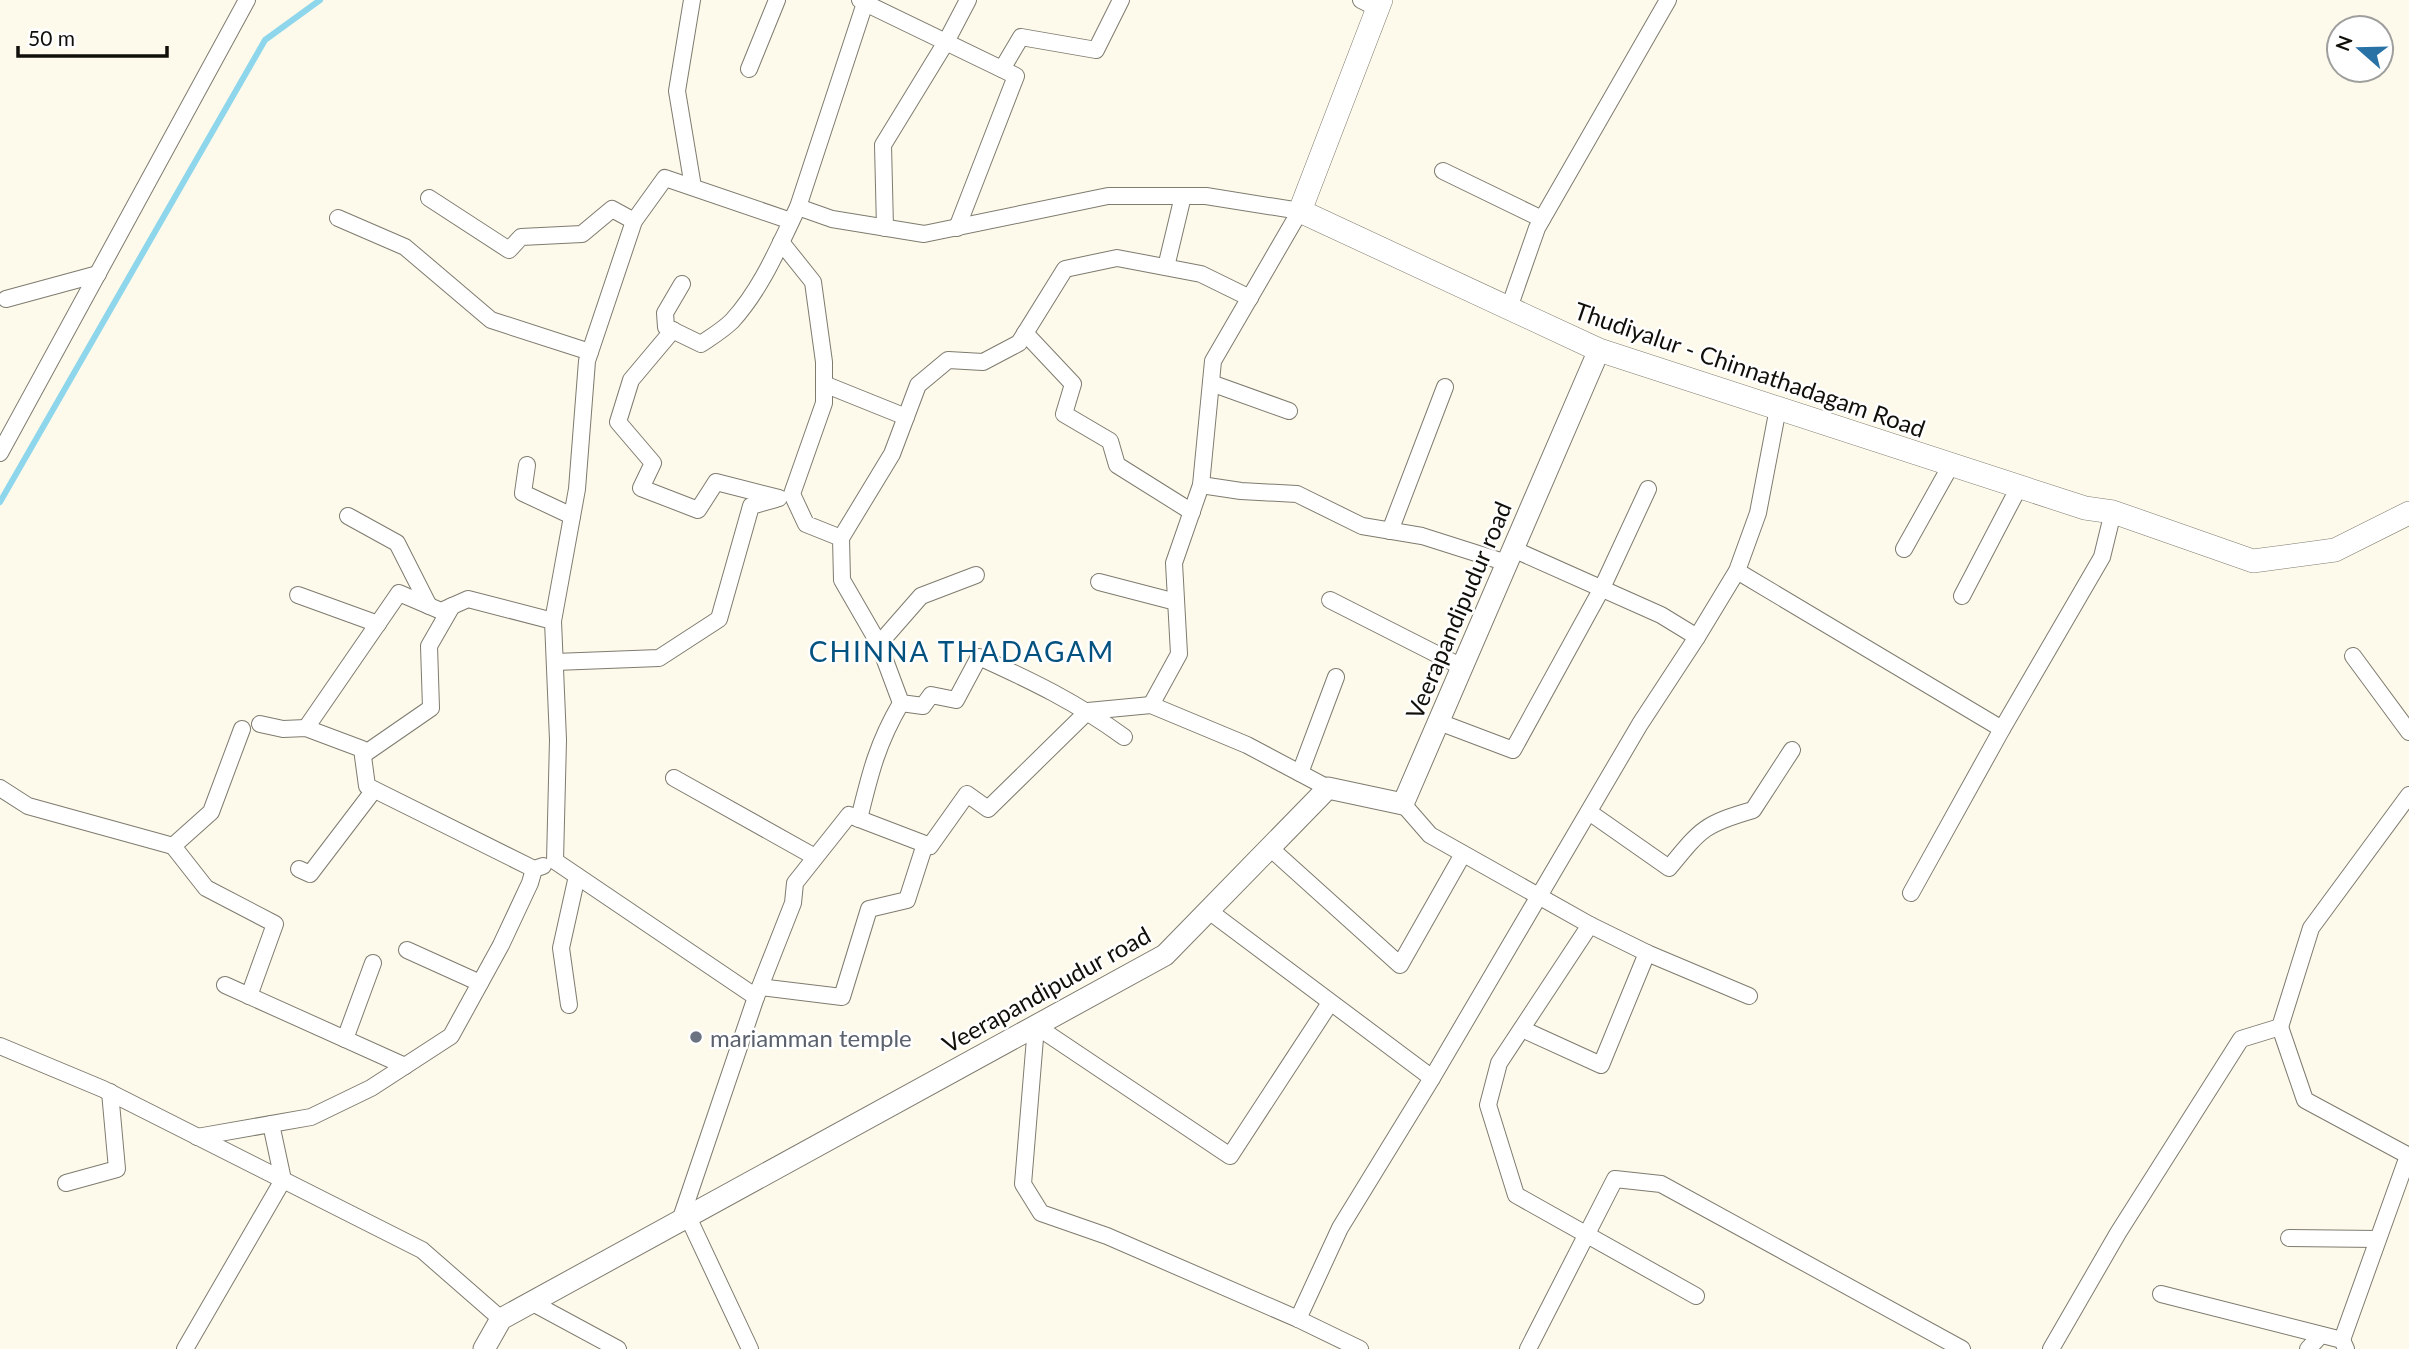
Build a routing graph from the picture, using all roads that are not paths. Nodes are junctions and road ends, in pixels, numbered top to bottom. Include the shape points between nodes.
1 (247, 0) edge
2 (692, 0) edge
3 (777, 0) edge
4 (968, 0) edge
5 (1668, 0) edge
6 (863, 1) edge
7 (1117, 1) edge
8 (1373, 3) edge
9 (946, 42) junction
10 (749, 69) dead end
11 (1002, 69) junction
12 (1443, 171) dead end
13 (693, 187) junction
14 (1183, 196) junction
15 (429, 198) dead end
16 (1300, 211) junction
17 (794, 214) junction
18 (338, 218) dead end
19 (1542, 219) junction
20 (634, 221) junction
21 (885, 228) junction
22 (957, 228) junction
23 (781, 242) junction
24 (1166, 267) junction
25 (98, 274) junction
26 (682, 284) dead end
27 (1250, 298) junction
28 (6, 299) dead end
29 (1509, 308) junction
30 (673, 330) junction
31 (1025, 333) junction
32 (1599, 350) junction
33 (590, 352) junction
34 (1211, 383) junction
35 (824, 384) junction
36 (1445, 387) dead end
37 (1778, 408) junction
38 (1289, 411) dead end
39 (906, 417) junction
40 (0, 453) edge
41 (527, 465) dead end
42 (1951, 465) junction
43 (1201, 485) junction
44 (2019, 487) junction
45 (1648, 489) dead end
46 (786, 496) junction
47 (1192, 512) junction
48 (2113, 512) junction
49 (2409, 513) edge
50 (348, 516) dead end
51 (572, 516) junction
52 (1390, 531) junction
53 (841, 538) junction
54 (1905, 550) dead end
55 (1510, 556) junction
56 (1737, 571) junction
57 (976, 575) dead end
58 (1099, 582) dead end
59 (1602, 589) junction
60 (298, 596) dead end
61 (1962, 596) dead end
62 (1330, 600) dead end
63 (1176, 602) junction
64 (429, 606) junction
65 (452, 606) junction
66 (553, 621) junction
67 (378, 624) junction
68 (1697, 637) junction
69 (879, 644) junction
70 (2353, 656) dead end
71 (555, 662) junction
72 (1462, 667) junction
73 (1336, 677) dead end
74 (901, 703) junction
75 (1151, 705) junction
76 (1088, 711) junction
77 (1439, 722) junction
78 (260, 724) dead end
79 (306, 728) junction
80 (242, 729) dead end
81 (2002, 729) junction
82 (2409, 732) edge
83 (1124, 737) dead end
84 (1792, 750) dead end
85 (363, 755) junction
86 (1300, 773) junction
87 (674, 778) dead end
88 (0, 788) edge
89 (1328, 788) junction
90 (374, 790) junction
91 (2409, 795) edge
92 (1403, 804) junction
93 (1588, 812) junction
94 (859, 819) junction
95 (925, 844) junction
96 (173, 846) junction
97 (1270, 848) junction
98 (1463, 854) junction
99 (815, 857) junction
100 (555, 861) junction
101 (299, 869) dead end
102 (534, 869) junction
103 (578, 876) junction
104 (1911, 892) dead end
105 (1540, 897) junction
106 (1209, 911) junction
107 (1590, 925) junction
108 (407, 950) dead end
109 (1647, 953) junction
110 (373, 963) dead end
111 (480, 983) junction
112 (225, 985) dead end
113 (758, 992) junction
114 (249, 996) junction
115 (1749, 996) dead end
116 (1330, 1003) junction
117 (569, 1005) dead end
118 (1036, 1026) junction
119 (2280, 1027) junction
120 (1522, 1030) junction
121 (345, 1039) junction
122 (0, 1046) edge
123 (405, 1066) junction
124 (1432, 1078) junction
125 (110, 1092) junction
126 (271, 1124) junction
127 (197, 1137) junction
128 (2409, 1156) edge
129 (283, 1180) junction
130 (66, 1183) dead end
131 (684, 1219) junction
132 (1586, 1234) junction
133 (2289, 1238) dead end
134 (2378, 1239) junction
135 (2161, 1294) dead end
136 (1696, 1296) dead end
137 (531, 1302) junction
138 (501, 1319) junction
139 (1298, 1319) junction
140 (2321, 1335) junction
141 (2344, 1345) edge
142 (186, 1349) edge
143 (484, 1349) edge
144 (618, 1349) edge
145 (750, 1349) edge
146 (1360, 1349) edge
147 (1528, 1349) edge
148 (1962, 1349) edge
149 (2051, 1349) edge
150 (2308, 1349) edge

1 - 25 street
2 - 13 street via 677,91
3 - 10 street
4 - 9 street
5 - 19 street
6 - 9 street
6 - 17 street
7 - 11 street via 1096,50 1021,37
8 - 16 main road
9 - 11 street
9 - 21 street via 883,145
11 - 22 street via 1016,76
12 - 19 street
13 - 17 street
13 - 20 street via 665,178
14 - 16 street
14 - 22 street via 1108,196
14 - 24 street
15 - 20 street via 509,250 521,237 582,234 612,209
16 - 27 street
16 - 29 main road, Thudiyalur - Chinnathadagam Road
17 - 21 street
17 - 23 street
18 - 33 street via 405,247 491,320
19 - 29 street
20 - 33 street
21 - 22 street via 924,234
23 - 30 street via 751,297 730,323 701,344
23 - 35 street via 813,282
24 - 27 street via 1201,274
24 - 31 street via 1117,258 1065,269
25 - 28 street
25 - 40 street
26 - 30 street via 665,313 666,327
27 - 34 street via 1213,360
29 - 32 main road, Thudiyalur - Chinnathadagam Road
30 - 46 street via 631,380 618,422 653,463 641,488 698,510 716,482
31 - 39 street via 1019,342 982,362 948,360 918,385
31 - 47 street via 1073,384 1064,414 1110,440 1117,465
32 - 37 main road, Thudiyalur - Chinnathadagam Road
32 - 55 street, Veerapandipudur road
33 - 51 street
34 - 38 street
34 - 43 street
35 - 39 street
35 - 46 street via 824,403
36 - 52 street
37 - 42 main road, Thudiyalur - Chinnathadagam Road
37 - 56 street via 1758,513
39 - 53 street via 892,454
41 - 51 street via 523,493
42 - 44 main road, Thudiyalur - Chinnathadagam Road
42 - 54 street
43 - 47 street
43 - 52 street via 1297,494 1362,526
44 - 48 main road, Thudiyalur - Chinnathadagam Road
44 - 61 street
45 - 59 street
46 - 53 street via 806,524
46 - 71 street via 751,506 719,619 659,657
47 - 63 street via 1174,563
48 - 49 main road, Thudiyalur - Chinnathadagam Road via 2253,561 2335,550
48 - 81 street via 2102,557
50 - 64 street via 397,543
51 - 66 street
52 - 55 street
53 - 69 street via 842,580
55 - 59 street
55 - 72 street, Veerapandipudur road
56 - 68 street
56 - 81 street
57 - 69 street via 921,596
58 - 63 street
59 - 68 street
59 - 77 street via 1513,750
60 - 67 street
62 - 72 street
63 - 75 street via 1179,654
64 - 65 street via 441,611
64 - 67 street via 399,593
65 - 66 street via 468,599
65 - 85 street via 429,646 431,708
66 - 71 street
67 - 79 street
68 - 93 street
69 - 74 street
70 - 82 street
71 - 100 street
72 - 77 street, Veerapandipudur road
73 - 86 street
74 - 76 street via 923,706 931,695 956,700 979,657
74 - 94 street via 882,735
75 - 76 street
75 - 86 street
76 - 83 street
76 - 95 street via 988,809 967,793 930,846
77 - 92 street, Veerapandipudur road
78 - 79 street
79 - 85 street via 362,749
80 - 96 street via 211,812
81 - 104 street
84 - 93 street via 1753,810 1717,820 1700,831 1669,868
85 - 90 street via 367,786
86 - 89 street
87 - 99 street
88 - 96 street via 28,806
89 - 92 street
89 - 97 street, Veerapandipudur road
90 - 101 street via 310,874
90 - 102 street
91 - 119 street via 2311,928
92 - 98 street via 1430,835
93 - 105 street
94 - 95 street
94 - 99 street via 849,815
95 - 113 street via 906,900 869,909 842,997
96 - 114 street via 206,888 275,925
97 - 98 street via 1400,965
97 - 106 street, Veerapandipudur road
98 - 105 street
99 - 113 street via 795,883 793,903
100 - 102 street
100 - 103 street
102 - 111 street
103 - 113 street
103 - 117 street via 561,948
105 - 107 street
105 - 124 street
106 - 116 street
106 - 118 street, Veerapandipudur road via 1165,955
107 - 109 street
107 - 120 street
108 - 111 street
109 - 115 street
109 - 120 street via 1601,1065
110 - 121 street
111 - 123 street via 452,1036
112 - 114 street
113 - 131 street
114 - 121 street
116 - 118 street via 1230,1156
116 - 124 street
118 - 131 street, Veerapandipudur road
118 - 139 street via 1023,1184 1041,1213 1107,1236
119 - 128 street via 2305,1100
119 - 149 street via 2241,1039
120 - 132 street via 1499,1063 1488,1105 1516,1195
121 - 123 street
122 - 125 street
123 - 126 street via 311,1117
124 - 139 street via 1340,1228
125 - 127 street
125 - 130 street via 117,1169
126 - 127 street
126 - 129 street
127 - 129 street
128 - 134 street
129 - 138 street via 422,1250
129 - 142 street
131 - 137 street, Veerapandipudur road
131 - 145 street
132 - 136 street
132 - 147 street
132 - 148 street via 1615,1178 1661,1184
133 - 134 street
134 - 141 street
135 - 140 street
137 - 138 street, Veerapandipudur road
137 - 144 street
138 - 143 street
139 - 146 street
140 - 141 street
140 - 150 street

